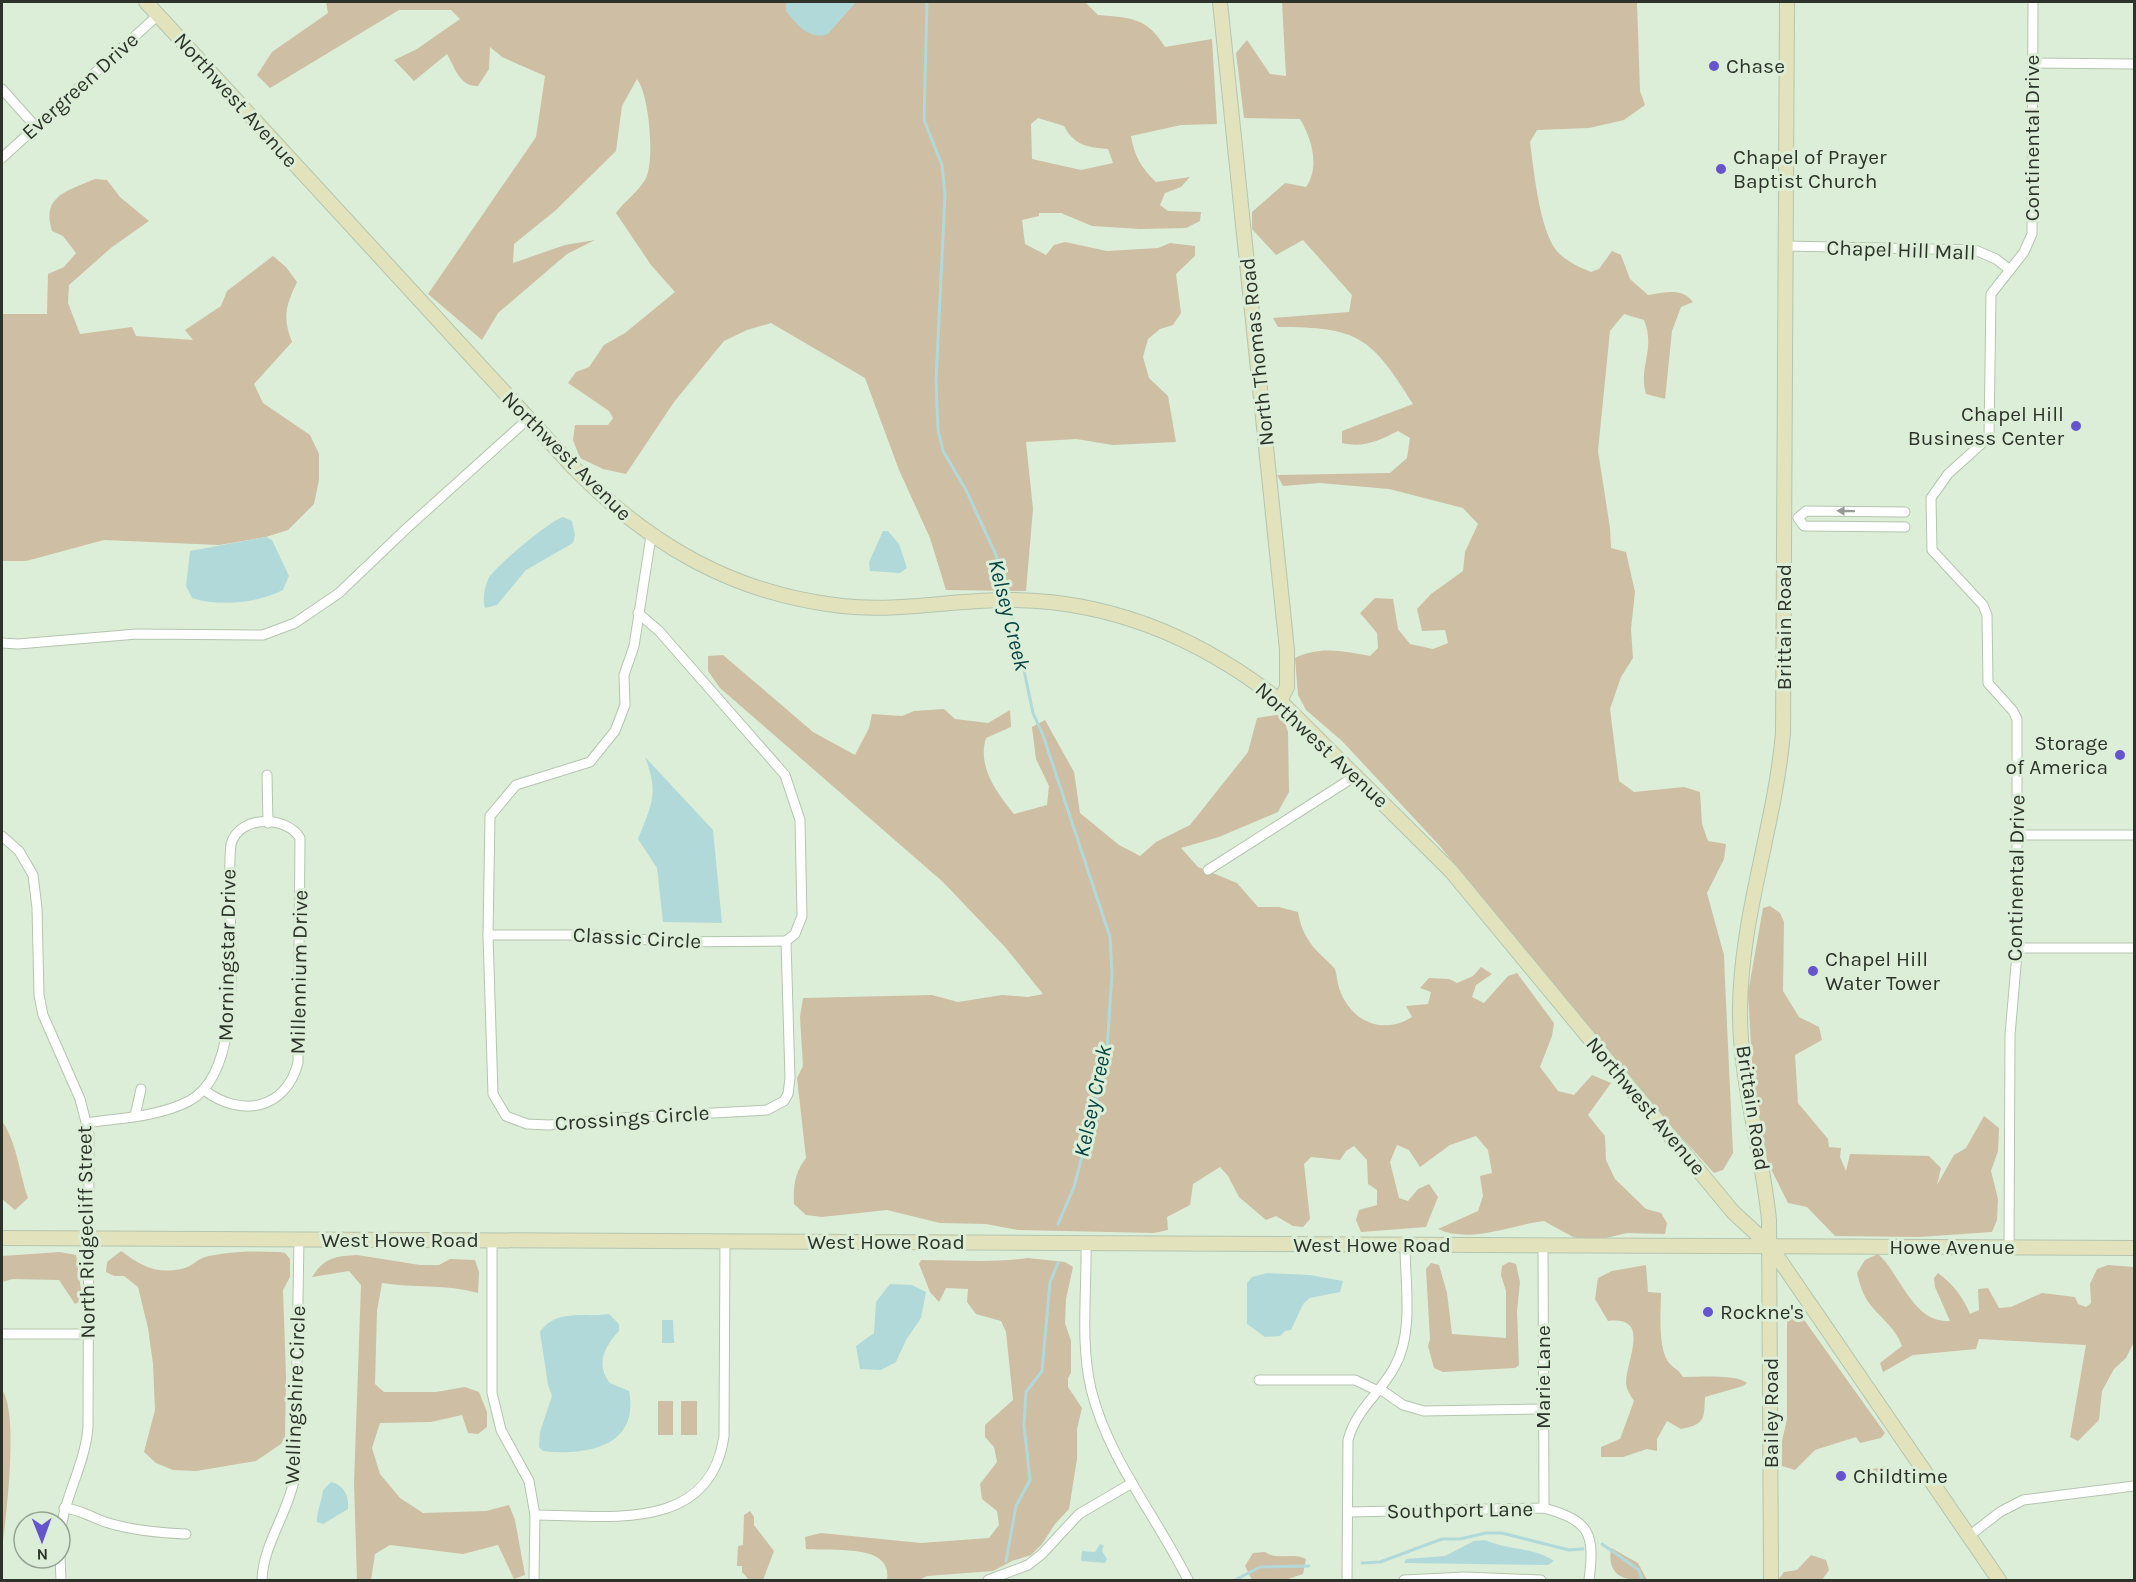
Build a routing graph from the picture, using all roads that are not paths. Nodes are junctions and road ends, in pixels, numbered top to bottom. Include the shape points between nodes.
1 (146, 2) edge
2 (1220, 2) edge
3 (1787, 2) edge
4 (2033, 2) edge
5 (158, 15) junction
6 (2032, 63) junction
7 (2134, 64) edge
8 (2, 89) edge
9 (35, 126) junction
10 (2, 158) edge
11 (1786, 246) junction
12 (2010, 270) junction
13 (528, 419) junction
14 (1905, 512) dead end
15 (1791, 518) junction
16 (1905, 527) dead end
17 (651, 536) junction
18 (638, 614) junction
19 (2, 643) edge
20 (1280, 700) junction
21 (267, 775) dead end
22 (1357, 775) junction
23 (268, 823) junction
24 (298, 834) joint
25 (2017, 835) junction
26 (2134, 835) edge
27 (2, 836) edge
28 (1208, 870) dead end
29 (488, 935) junction
30 (786, 941) junction
31 (2017, 948) junction
32 (2134, 948) edge
33 (141, 1089) dead end
34 (204, 1090) junction
35 (135, 1116) junction
36 (86, 1124) junction
37 (2, 1238) edge
38 (88, 1238) junction
39 (299, 1239) junction
40 (492, 1240) junction
41 (725, 1240) junction
42 (1086, 1243) junction
43 (1405, 1245) junction
44 (1544, 1245) junction
45 (1770, 1246) junction
46 (2009, 1247) junction
47 (2134, 1248) edge
48 (2, 1334) edge
49 (88, 1334) junction
50 (1259, 1380) dead end
51 (1379, 1390) junction
52 (1543, 1409) junction
53 (1132, 1483) junction
54 (2134, 1486) edge
55 (64, 1508) joint
56 (1544, 1508) junction
57 (1348, 1512) junction
58 (535, 1515) junction
59 (186, 1534) dead end
60 (1969, 1536) junction
61 (1485, 1579) edge
62 (262, 1581) edge
63 (534, 1581) edge
64 (988, 1581) edge
65 (1188, 1581) edge
66 (1347, 1581) edge
67 (1404, 1581) edge
68 (1541, 1581) edge
69 (1589, 1581) edge
70 (1771, 1581) edge
71 (1999, 1581) edge

1 - 5 street, Northwest Avenue
2 - 20 street, North Thomas Road via 1287,650 1287,687
3 - 11 street, Brittain Road
4 - 6 street, Continental Drive
5 - 9 street, Evergreen Drive
5 - 13 street, Northwest Avenue
6 - 7 street
6 - 12 street, Continental Drive via 2031,241
8 - 9 street
9 - 10 street, Evergreen Drive
11 - 12 street, Chapel Hill Mall via 1975,250
11 - 15 street, Brittain Road
12 - 25 street, Continental Drive via 1990,298 1990,433 1934,491 1930,536 1935,554 1979,599 1987,615 1988,683 2017,719
13 - 17 street, Northwest Avenue via 596,491
13 - 19 street via 339,593 295,623 263,635 137,634
14 -> 15 street via 1806,511
15 - 16 street via 1804,526
15 - 45 street, Brittain Road via 1782,746 1747,934 1740,1008 1745,1090 1766,1192
17 - 18 street, Crossings Circle
17 - 20 street, Northwest Avenue via 738,581 815,602 896,608 1006,600 1089,608 1148,624 1222,659
18 - 29 street, Crossings Circle via 634,646 624,675 625,705 615,731 590,762 516,785 490,816
18 - 30 street via 659,631 785,775 800,820 802,916 795,934
20 - 22 street, Northwest Avenue
21 - 23 street
22 - 28 street
22 - 45 street, Northwest Avenue via 1451,871 1733,1212
23 - 24 street, Morningstar Drive via 291,828
23 - 34 street, Morningstar Drive via 244,824 234,832 231,844 230,1020 219,1068
24 - 34 street, Millennium Drive via 298,1063 294,1078 275,1100 260,1106 219,1101
25 - 26 street
25 - 31 street, Continental Drive
27 - 36 street, North Ridgecliff Street via 19,851 33,875 43,1015 80,1099
29 - 30 street, Classic Circle via 593,935 671,942
29 - 30 street, Crossings Circle via 493,1094 506,1116 527,1124 549,1125 755,1112 778,1106 788,1094 790,1078
31 - 32 street
31 - 46 street, Continental Drive via 2010,1035
33 - 35 street
34 - 35 street, Morningstar Drive via 176,1106
35 - 36 street, Morningstar Drive
36 - 38 street, North Ridgecliff Street
37 - 38 street, West Howe Road
38 - 39 street, West Howe Road
38 - 49 street, North Ridgecliff Street
39 - 40 street, West Howe Road
39 - 62 street, Wellingshire Circle via 295,1476 289,1503 270,1544
40 - 41 street, West Howe Road
40 - 58 street via 494,1407 501,1430 526,1474
41 - 42 street, West Howe Road
41 - 58 street via 724,1436 719,1458 707,1480 686,1500 657,1513
42 - 43 street, West Howe Road
42 - 53 street via 1084,1315 1090,1382 1104,1426
43 - 44 street, West Howe Road
43 - 51 street via 1403,1348
44 - 45 street, West Howe Road
44 - 52 street, Marie Lane
45 - 46 street, Howe Avenue
45 - 60 street, Northwest Avenue
45 - 70 street, Bailey Road
46 - 47 street, Howe Avenue
48 - 49 street
49 - 55 street, North Ridgecliff Street via 87,1437
50 - 51 street via 1355,1380
51 - 52 street via 1420,1410
51 - 57 street via 1353,1422 1349,1438
52 - 56 street, Marie Lane
53 - 64 street via 1079,1514 1028,1565
53 - 65 street
54 - 60 street via 2025,1499
55 - 59 street via 107,1522
56 - 57 street, Southport Lane
56 - 69 street, Southport Lane via 1575,1517 1585,1528 1590,1554
57 - 66 street
58 - 63 street
60 - 71 street, Northwest Avenue
61 - 67 street
61 - 68 street

